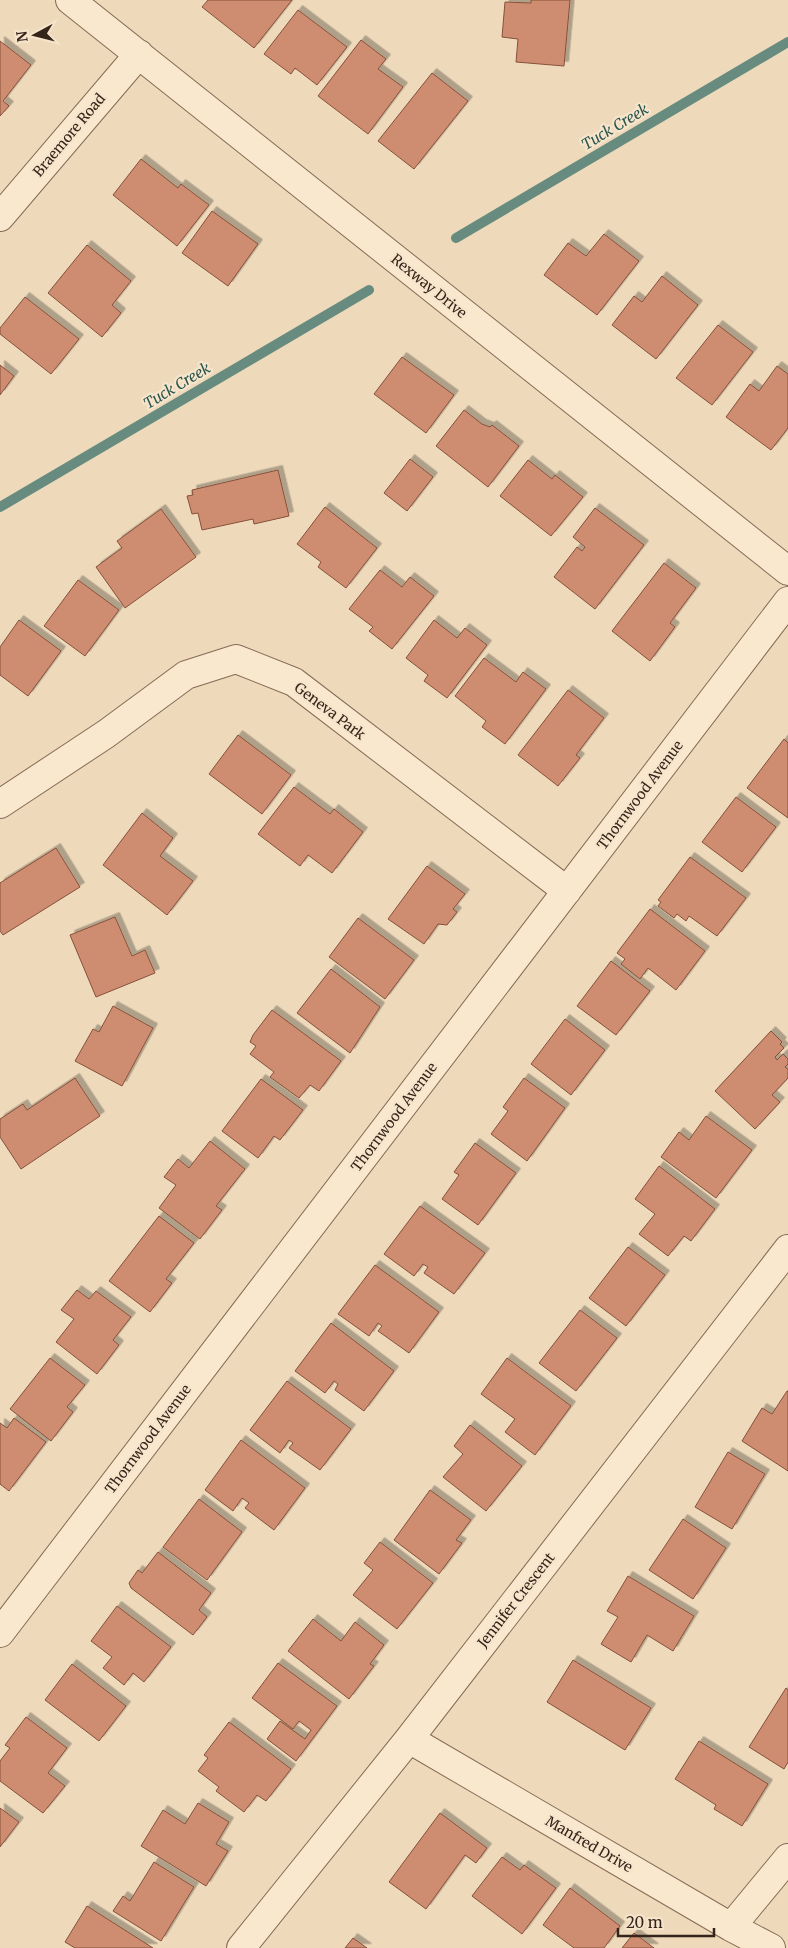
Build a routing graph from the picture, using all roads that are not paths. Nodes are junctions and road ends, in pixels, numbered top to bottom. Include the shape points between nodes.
1 (70, 0) edge
2 (139, 54) junction
3 (0, 217) edge
4 (788, 571) edge
5 (788, 601) edge
6 (0, 804) edge
7 (567, 891) junction
8 (788, 1249) edge
9 (0, 1633) edge
10 (409, 1738) junction
11 (788, 1858) edge
12 (731, 1927) junction
13 (241, 1948) edge
14 (771, 1948) edge

1 - 2 street, Rexway Drive
2 - 3 street, Braemore Road
2 - 4 street, Rexway Drive
5 - 7 street, Thornwood Avenue
6 - 7 street, Geneva Park via 106,734 186,675 236,659 294,682
7 - 9 street, Thornwood Avenue
8 - 10 street, Jennifer Crescent
10 - 12 street, Manfred Drive
10 - 13 street, Jennifer Crescent
11 - 12 street
12 - 14 street, Manfred Drive

